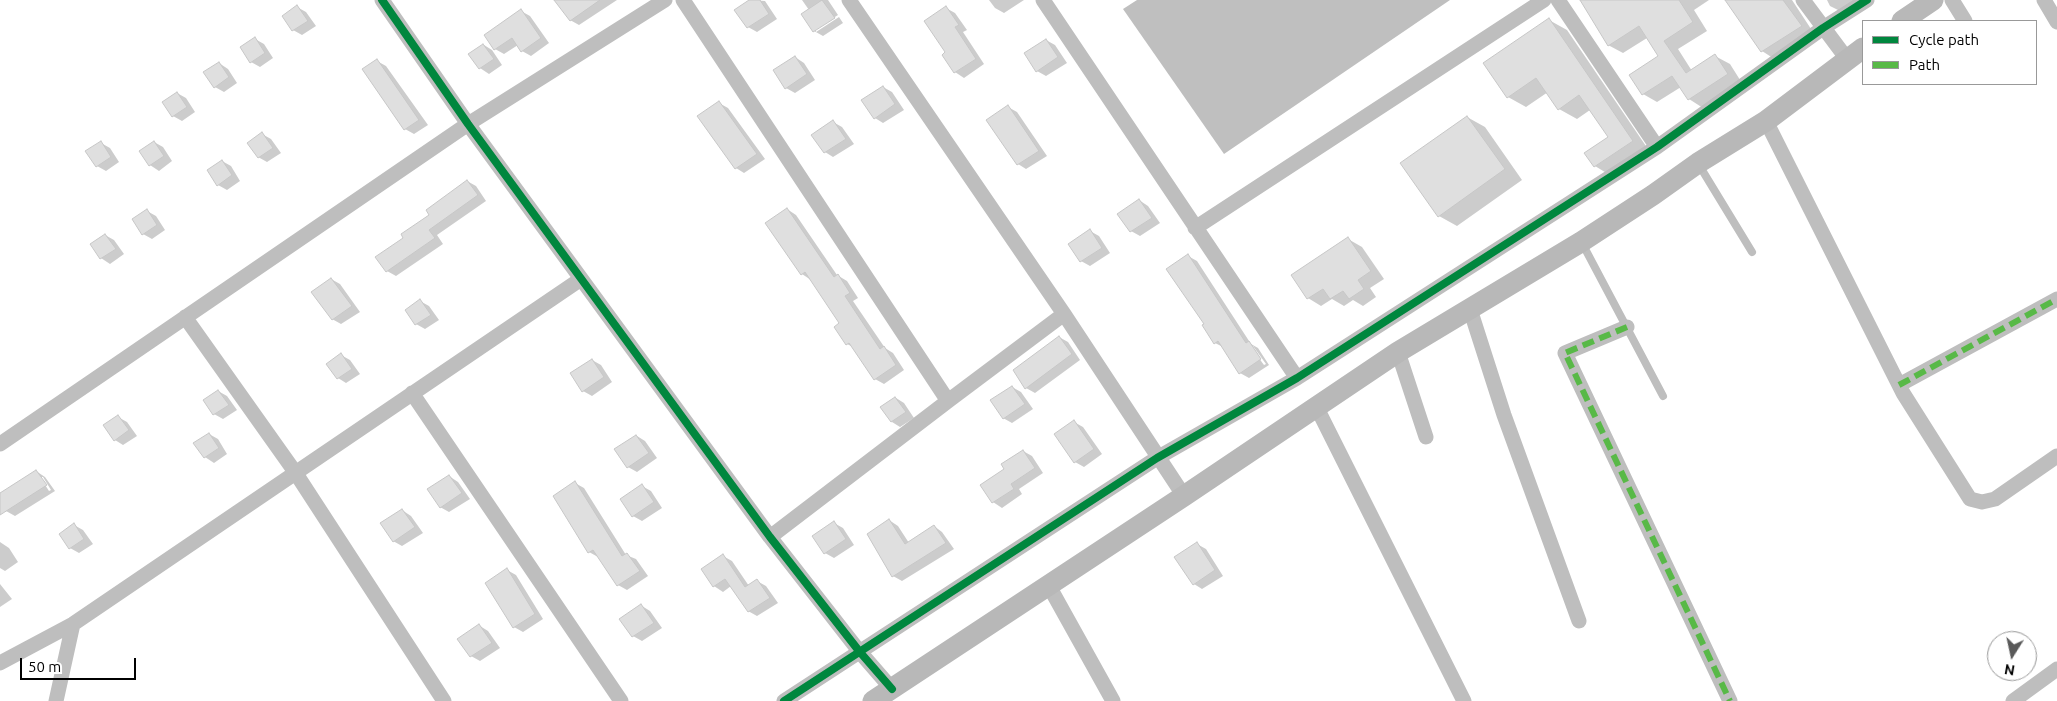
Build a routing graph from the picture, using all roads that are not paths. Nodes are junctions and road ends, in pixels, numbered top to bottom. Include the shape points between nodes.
1 (382, 0) edge
2 (665, 0) edge
3 (683, 0) edge
4 (849, 0) edge
5 (1043, 0) edge
6 (1544, 0) edge
7 (1558, 0) edge
8 (1803, 0) edge
9 (1867, 0) edge
10 (1933, 0) edge
11 (1952, 0) edge
12 (2044, 0) edge
13 (1903, 20) edge
14 (1964, 20) edge
15 (2057, 22) edge
16 (1822, 28) junction
17 (1855, 54) edge
18 (1766, 121) junction
19 (468, 124) junction
20 (1657, 147) junction
21 (1698, 163) junction
22 (1195, 228) junction
23 (1581, 242) junction
24 (1752, 252) dead end
25 (581, 279) junction
26 (2057, 299) edge
27 (1470, 309) junction
28 (1064, 314) junction
29 (185, 318) junction
30 (1627, 327) junction
31 (1398, 352) junction
32 (1297, 378) junction
33 (1899, 385) junction
34 (412, 393) junction
35 (1663, 396) dead end
36 (948, 401) junction
37 (1316, 406) junction
38 (1426, 437) dead end
39 (0, 444) edge
40 (2057, 456) edge
41 (1157, 458) junction
42 (295, 472) junction
43 (1184, 496) junction
44 (770, 537) junction
45 (1049, 586) junction
46 (1579, 621) dead end
47 (73, 624) junction
48 (858, 651) junction
49 (0, 664) edge
50 (2057, 669) edge
51 (880, 698) edge
52 (56, 701) edge
53 (444, 701) edge
54 (622, 701) edge
55 (784, 701) edge
56 (1113, 701) edge
57 (1464, 701) edge
58 (1730, 701) edge
59 (2013, 701) edge

1 - 19 street
2 - 19 street
3 - 36 street
4 - 28 street
5 - 22 street
6 - 22 street
7 - 20 street
8 - 16 street
9 - 16 street
10 - 13 street
11 - 14 street
12 - 15 street
16 - 17 street
16 - 20 street
17 - 18 street
18 - 21 street
18 - 33 street
19 - 25 street
19 - 29 street
20 - 32 street
21 - 23 street
21 - 24 lane
22 - 32 street
23 - 27 street
23 - 30 lane
25 - 34 street
25 - 44 street
26 - 33 street
27 - 31 street
27 - 46 street via 1504,415
28 - 36 street
28 - 41 street
29 - 39 street
29 - 42 street
30 - 35 lane
30 - 58 street via 1565,353
31 - 37 street
31 - 38 street
32 - 41 street
33 - 40 street via 1970,499 1982,502 1995,499
34 - 42 street
34 - 54 street
36 - 44 street
37 - 43 street
37 - 57 street
41 - 43 street
41 - 48 street
42 - 47 street
42 - 53 street
43 - 45 street
44 - 48 street
45 - 51 street
45 - 56 street
47 - 49 street
47 - 52 street
48 - 51 street
48 - 55 street
50 - 59 street

